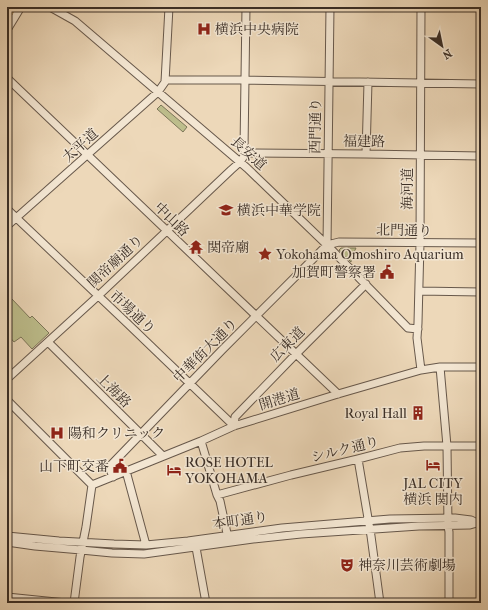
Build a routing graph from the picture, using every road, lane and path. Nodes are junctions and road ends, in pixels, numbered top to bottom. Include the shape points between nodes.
1 (12, 7) edge
2 (21, 7) edge
3 (50, 7) edge
4 (169, 7) edge
5 (246, 7) edge
6 (330, 7) edge
7 (421, 7) edge
8 (7, 14) edge
9 (7, 30) edge
10 (7, 78) edge
11 (165, 80) junction
12 (245, 80) junction
13 (329, 81) junction
14 (368, 82) junction
15 (421, 83) junction
16 (481, 84) edge
17 (158, 92) junction
18 (246, 153) junction
19 (328, 153) junction
20 (366, 154) junction
21 (88, 155) junction
22 (420, 155) junction
23 (481, 156) edge
24 (240, 162) junction
25 (7, 209) edge
26 (16, 218) junction
27 (7, 226) edge
28 (166, 231) junction
29 (420, 243) junction
30 (481, 243) edge
31 (327, 245) junction
32 (366, 284) junction
33 (419, 291) junction
34 (481, 292) edge
35 (98, 296) junction
36 (256, 317) junction
37 (418, 329) junction
38 (48, 342) junction
39 (296, 354) junction
40 (440, 367) junction
41 (481, 367) edge
42 (421, 370) junction
43 (7, 379) edge
44 (190, 384) junction
45 (338, 394) junction
46 (7, 400) edge
47 (234, 426) junction
48 (141, 435) junction
49 (201, 441) junction
50 (447, 446) junction
51 (481, 446) edge
52 (163, 456) junction
53 (358, 460) junction
54 (126, 471) junction
55 (112, 477) junction
56 (92, 485) junction
57 (217, 495) junction
58 (368, 521) junction
59 (448, 522) junction
60 (479, 523) edge
61 (370, 529) junction
62 (7, 536) edge
63 (228, 538) junction
64 (7, 542) edge
65 (83, 542) junction
66 (195, 543) junction
67 (146, 545) junction
68 (81, 550) junction
69 (7, 596) edge
70 (66, 603) edge
71 (74, 603) edge
72 (206, 603) edge
73 (380, 603) edge
74 (449, 603) edge
75 (470, 603) edge
76 (481, 603) edge

1 - 8 highway
2 - 9 street
3 - 17 street, 長安道 via 75,22
4 - 11 street
5 - 12 street
6 - 13 street, 西門通り
7 - 15 street, 海河道
10 - 21 street, 中山路
11 - 12 street
11 - 17 street, 太平道
12 - 13 street
12 - 18 street
13 - 14 street
13 - 19 street, 西門通り
14 - 15 street
14 - 20 street
15 - 16 street
15 - 22 street, 海河道
17 - 21 street, 太平道
17 - 24 street, 長安道
18 - 19 street, 福建路
18 - 24 street, 関帝廟通り
19 - 20 street, 福建路
19 - 31 street, 西門通り
20 - 22 street, 福建路
21 - 26 street, 太平道
21 - 28 street, 中山路
22 - 23 street, 福建路
22 - 29 street, 海河道
24 - 28 street, 関帝廟通り
24 - 31 street, 長安道
25 - 26 street, 市場通り
26 - 27 street, 太平道
26 - 35 street, 市場通り
28 - 35 street, 関帝廟通り
28 - 36 street, 中山路
29 - 30 street, 北門通り
29 - 31 street, 北門通り via 339,242
29 - 33 street, 海河道
31 - 32 street, 長安道
31 - 36 street, 中華街大通り
32 - 37 street, 長安道 via 401,322 408,328
32 - 39 street, 広東道
33 - 34 street
33 - 37 street, 海河道
35 - 38 street, 関帝廟通り
35 - 44 street, 市場通り
36 - 39 street, 中山路
36 - 44 street, 中華街大通り
37 - 42 street, 海河道
38 - 43 street, 関帝廟通り
38 - 48 street, 上海路
39 - 45 street, 中山路
39 - 47 street, 広東道 via 235,417
40 - 41 street, 開港道
40 - 42 street, 開港道
40 - 50 street
42 - 45 street, 開港道
44 - 47 street, 市場通り
44 - 48 street, 中華街大通り
45 - 47 street, 開港道
46 - 56 street
47 - 49 street, 開港道
48 - 52 street, 上海路
48 - 55 street, 中華街大通り via 109,467
49 - 52 street, 開港道
49 - 57 street
50 - 51 street, シルク通り
50 - 53 street, シルク通り via 400,448
50 - 59 street
52 - 54 street, 開港道
53 - 57 street, シルク通り
53 - 58 street
54 - 55 street, 開港道
54 - 67 street
55 - 56 street, 開港道
56 - 65 street
57 - 63 street
58 - 59 street, 本町通り via 410,518
58 - 61 street
58 - 63 street, 本町通り via 282,528
59 - 60 street, 本町通り via 470,525
59 - 61 street, 本町通り
59 - 74 street
61 - 63 street, 本町通り
61 - 73 street
62 - 65 street, 本町通り
63 - 66 street, 本町通り
64 - 68 street, 本町通り
65 - 67 street, 本町通り
65 - 68 street
66 - 67 street, 本町通り
66 - 68 street, 本町通り via 144,554
66 - 72 street
68 - 71 street
69 - 70 street
75 - 76 street

